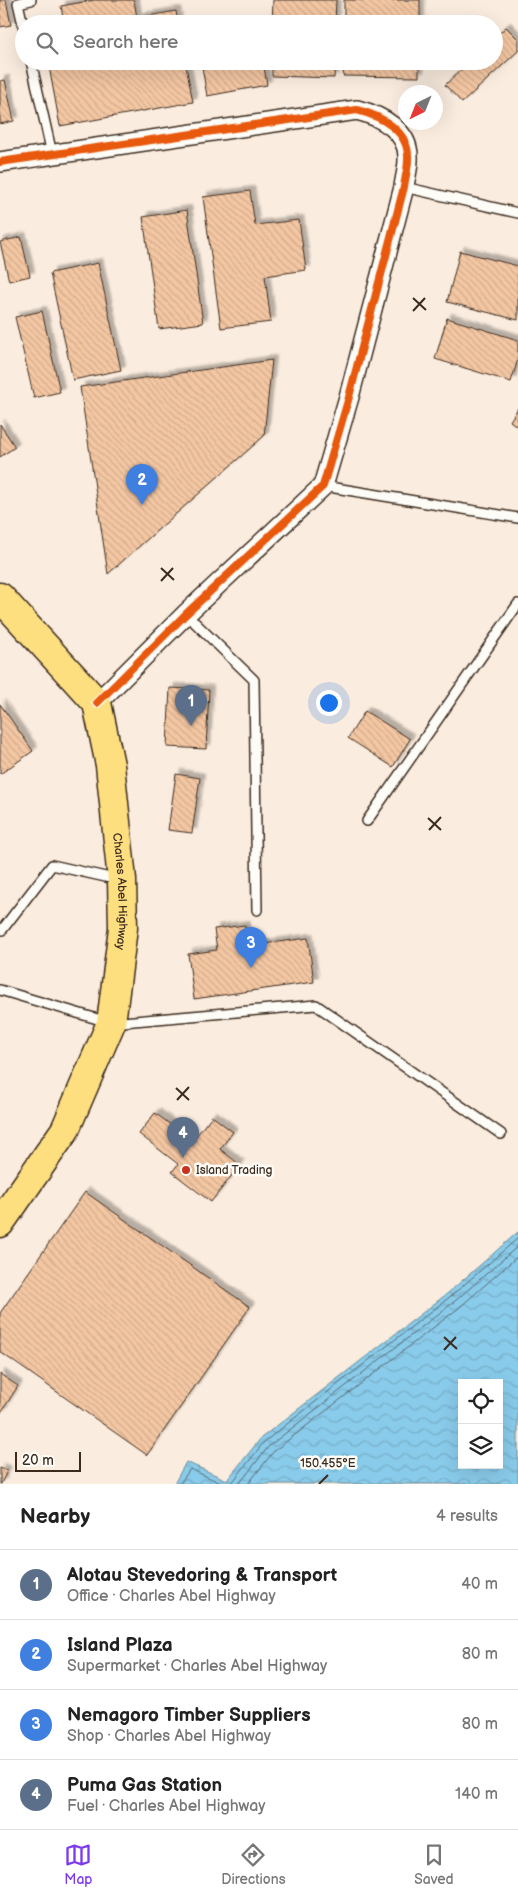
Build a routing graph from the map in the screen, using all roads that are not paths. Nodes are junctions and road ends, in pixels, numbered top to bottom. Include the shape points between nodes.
1 (31, 0) edge
2 (21, 15) edge
3 (33, 70) edge
4 (52, 154) junction
5 (0, 162) edge
6 (404, 187) junction
7 (518, 213) edge
8 (323, 486) junction
9 (518, 518) edge
10 (0, 597) edge
11 (518, 604) edge
12 (186, 614) junction
13 (96, 703) junction
14 (367, 821) dead end
15 (122, 880) junction
16 (257, 910) dead end
17 (2, 930) dead end
18 (0, 990) edge
19 (111, 1022) junction
20 (501, 1134) dead end
21 (0, 1223) edge

1 - 2 lane via 18,3
3 - 4 lane
4 - 5 street
4 - 6 street via 357,110 375,115 404,138 408,158
6 - 7 lane
6 - 8 street
8 - 9 lane
8 - 12 street
10 - 13 main road, Charles Abel Highway
11 - 14 lane
12 - 13 street
12 - 16 lane via 254,680
13 - 15 main road, Charles Abel Highway via 110,765
15 - 17 lane via 52,865
15 - 19 main road, Charles Abel Highway via 122,928
18 - 19 lane
19 - 20 lane via 316,1005
19 - 21 main road, Charles Abel Highway via 65,1130

